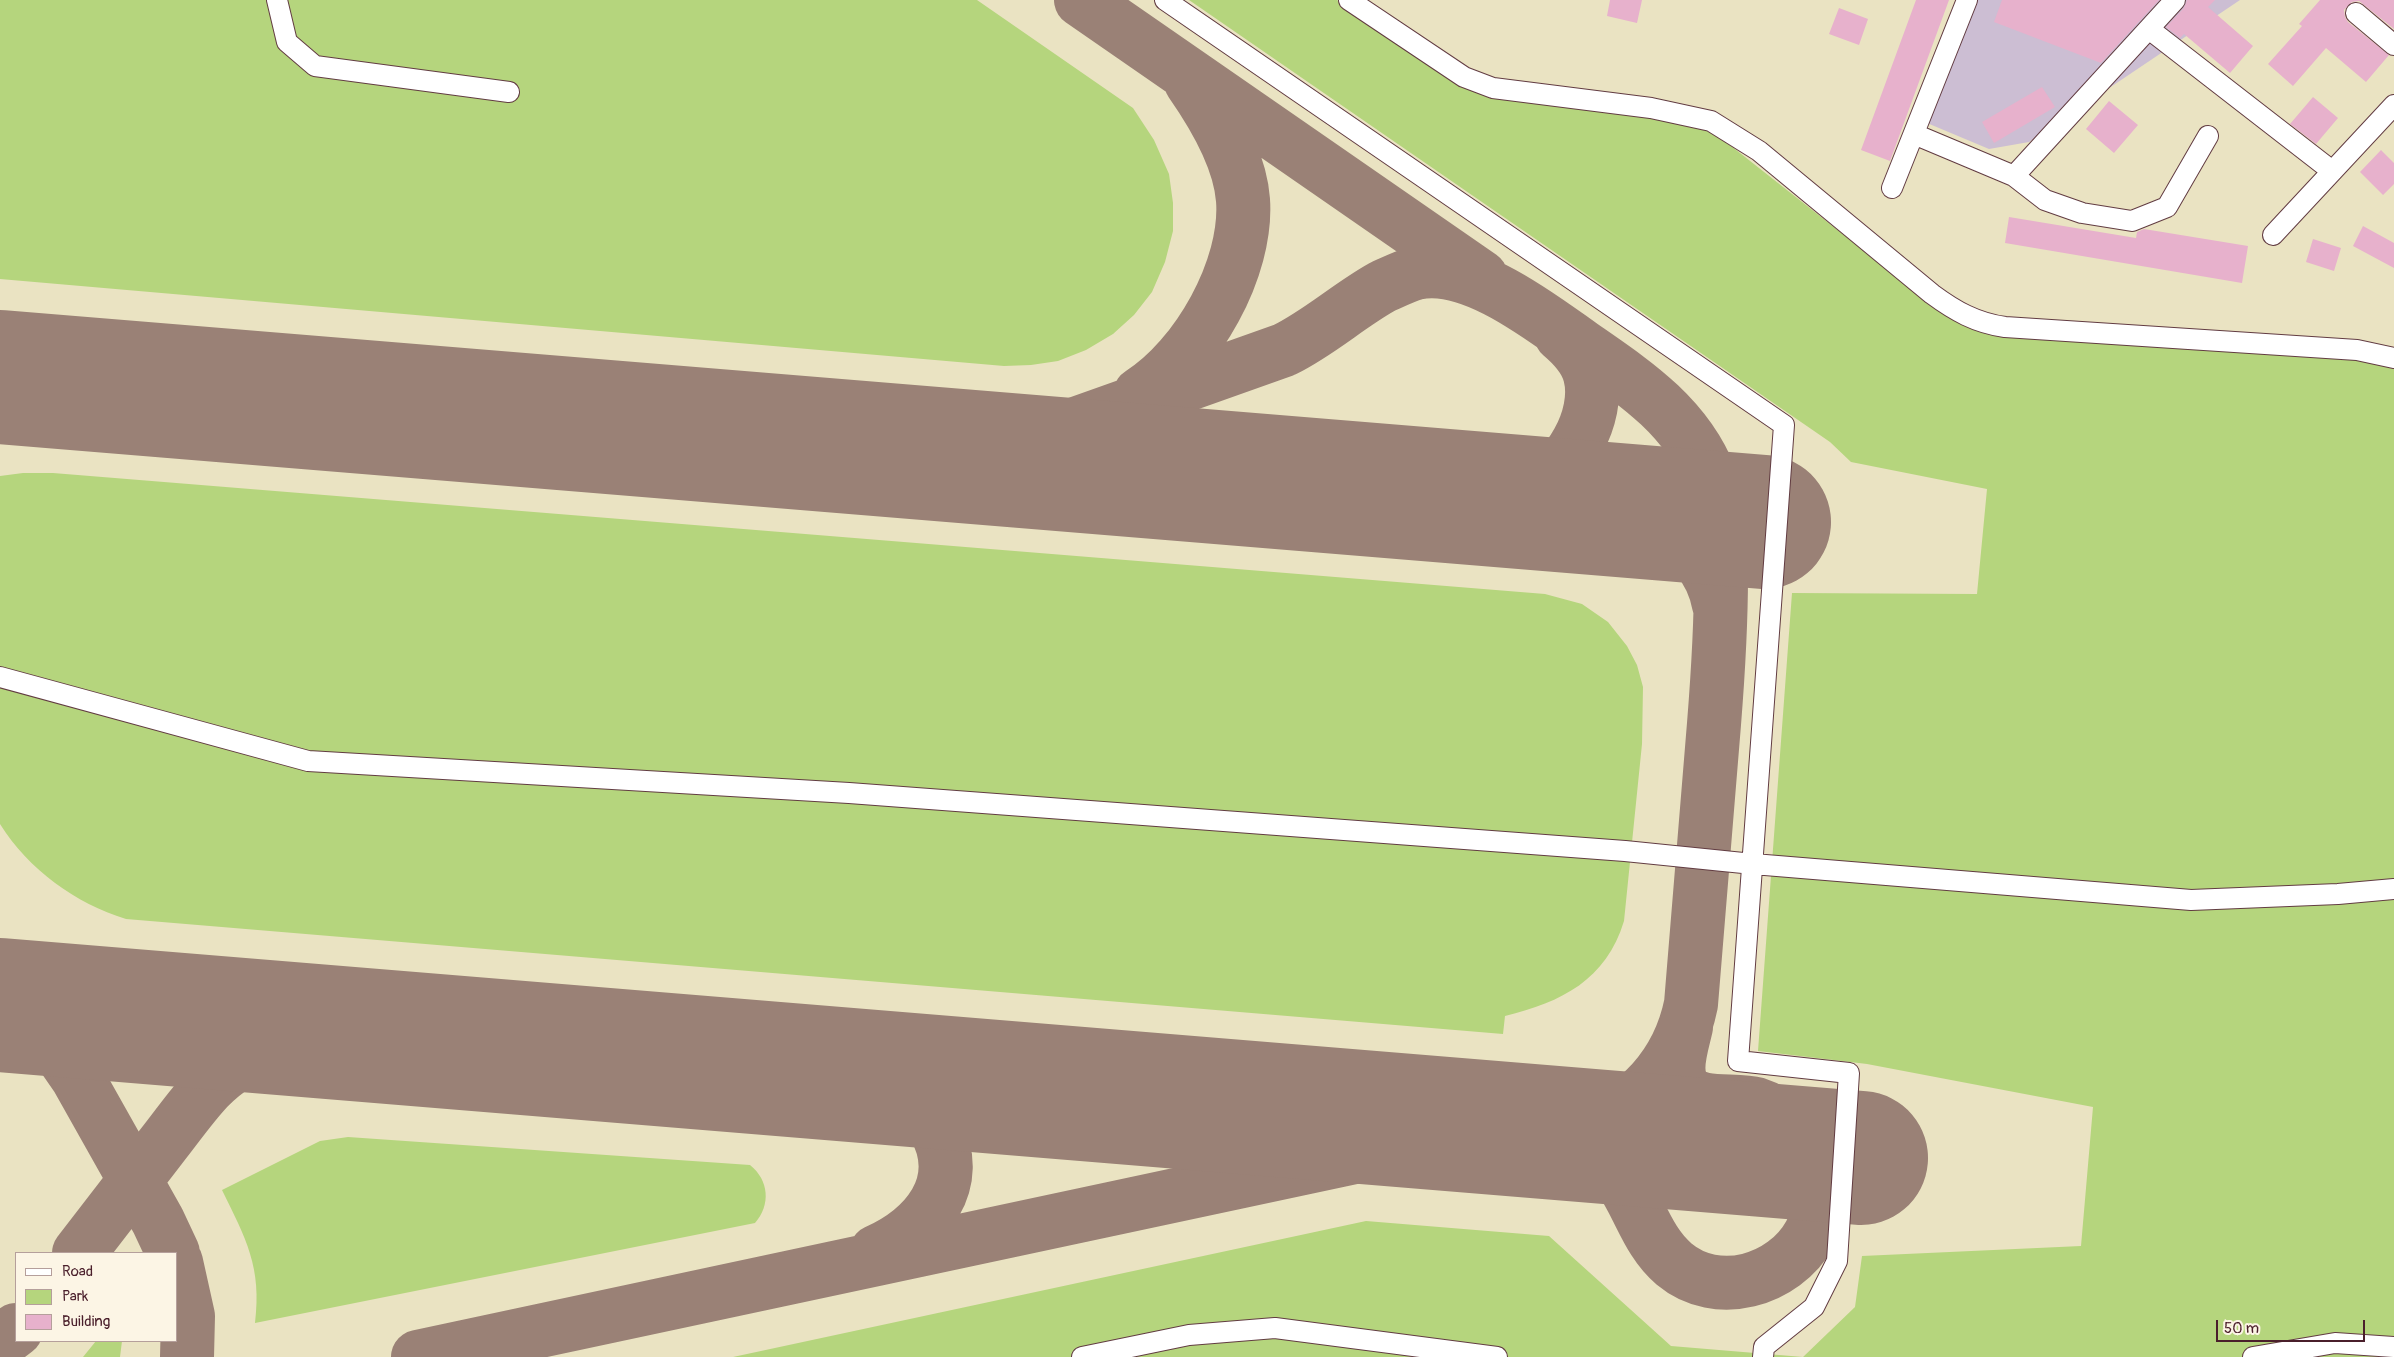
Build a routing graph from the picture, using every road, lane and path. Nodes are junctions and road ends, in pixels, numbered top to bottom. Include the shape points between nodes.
1 (277, 0) edge
2 (1165, 0) edge
3 (1349, 0) edge
4 (1369, 0) edge
5 (1967, 0) edge
6 (2175, 0) edge
7 (2356, 13) dead end
8 (2149, 29) junction
9 (2394, 45) edge
10 (509, 92) dead end
11 (2394, 105) edge
12 (1914, 134) junction
13 (2208, 136) dead end
14 (2332, 171) junction
15 (2014, 176) junction
16 (1892, 188) dead end
17 (2273, 234) dead end
18 (2394, 345) edge
19 (2394, 358) edge
20 (0, 677) edge
21 (1753, 864) junction
22 (2394, 889) edge
23 (2394, 1347) edge
24 (1082, 1357) edge
25 (1497, 1357) edge
26 (1763, 1357) edge
27 (2253, 1357) edge

1 - 10 street via 287,42 315,66
2 - 21 street via 1784,425
3 - 19 street via 1464,77 1480,84 1651,108 1711,121 1759,151 1932,294 1976,320 2005,327 2357,350
4 - 18 street via 1469,68 1492,77 1652,98 1702,108 1730,120 1796,166 1940,285 1980,310 2009,316 2356,337
5 - 12 street
6 - 8 street
7 - 9 street
8 - 14 street
8 - 15 street
11 - 14 street
12 - 15 street
12 - 16 street
13 - 15 street via 2167,207 2132,221 2082,213 2045,200
14 - 17 street
20 - 21 street via 308,761 849,793 1625,851
21 - 22 street via 2191,900
21 - 26 street via 1738,1061 1849,1073 1837,1261 1814,1307 1764,1347
23 - 27 street via 2335,1343
24 - 25 street via 1189,1335 1275,1328

